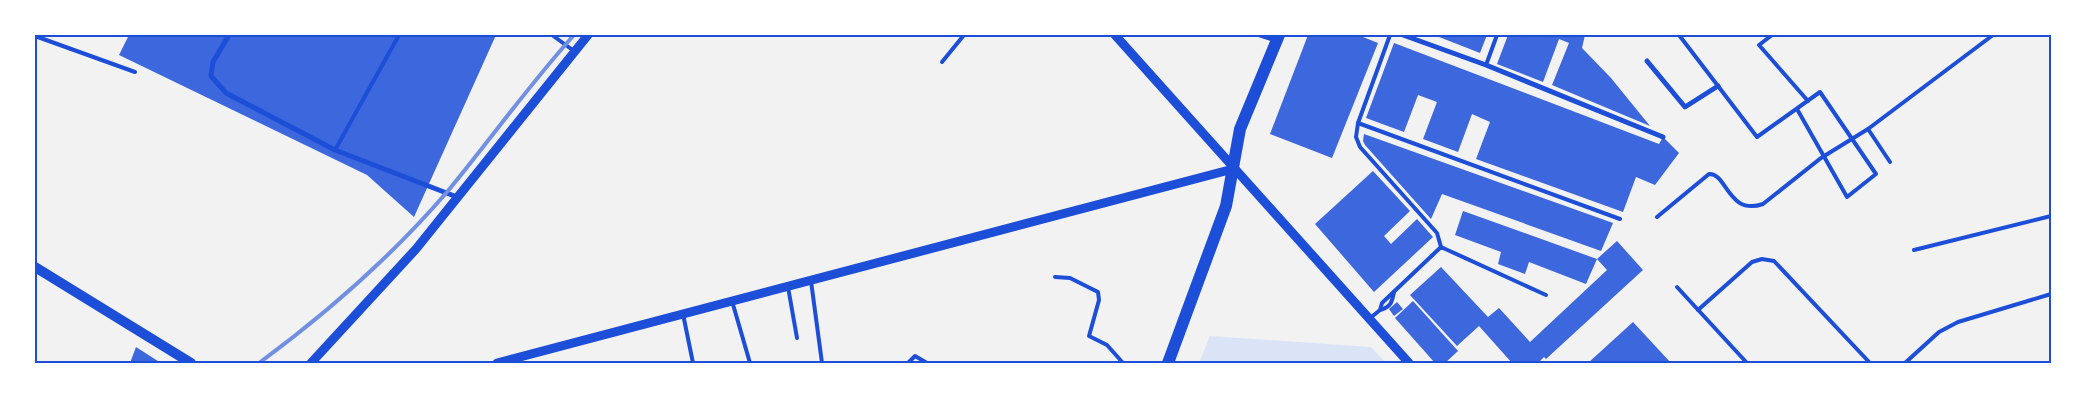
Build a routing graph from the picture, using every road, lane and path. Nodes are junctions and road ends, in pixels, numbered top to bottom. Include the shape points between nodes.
1 (229, 35) edge
2 (399, 35) edge
3 (552, 35) edge
4 (588, 35) edge
5 (964, 35) edge
6 (1115, 35) edge
7 (1259, 35) edge
8 (1390, 35) edge
9 (1403, 35) edge
10 (1497, 35) edge
11 (1679, 35) edge
12 (1772, 35) edge
13 (1993, 35) edge
14 (35, 36) edge
15 (1278, 38) edge
16 (574, 52) junction
17 (1647, 61) dead end
18 (942, 62) dead end
19 (1486, 65) junction
20 (135, 72) dead end
21 (1718, 86) junction
22 (1808, 101) junction
23 (1796, 109) junction
24 (1358, 123) junction
25 (1868, 129) junction
26 (1662, 138) dead end
27 (336, 150) junction
28 (1824, 156) junction
29 (1890, 162) dead end
30 (1233, 169) junction
31 (457, 197) junction
32 (2051, 216) edge
33 (1657, 217) dead end
34 (1620, 219) dead end
35 (1441, 247) junction
36 (1914, 250) dead end
37 (35, 267) edge
38 (1055, 277) dead end
39 (811, 281) junction
40 (788, 285) junction
41 (1677, 288) dead end
42 (1394, 292) junction
43 (2051, 294) edge
44 (1546, 295) dead end
45 (732, 301) junction
46 (1380, 310) junction
47 (1698, 310) junction
48 (683, 314) junction
49 (1369, 319) junction
50 (797, 338) dead end
51 (191, 363) edge
52 (311, 363) edge
53 (497, 363) edge
54 (693, 363) edge
55 (750, 363) edge
56 (822, 363) edge
57 (908, 363) edge
58 (927, 363) edge
59 (1123, 363) edge
60 (1168, 363) edge
61 (1409, 363) edge
62 (1747, 363) edge
63 (1870, 363) edge
64 (1905, 363) edge

1 - 27 street via 213,62 211,76 216,84 226,93
2 - 27 lane
3 - 16 lane
4 - 16 street
5 - 18 lane
6 - 30 street
7 - 15 lane
8 - 24 lane
9 - 19 street
10 - 19 lane
11 - 21 lane
12 - 22 lane via 1759,45
13 - 25 lane
14 - 20 lane
15 - 30 main road via 1240,129
16 - 31 street
17 - 21 street via 1685,107
19 - 26 street
21 - 23 lane via 1757,137
22 - 23 lane
22 - 28 lane via 1820,92 1876,174 1847,197
23 - 28 lane
24 - 34 lane
24 - 35 lane via 1356,137 1360,147 1437,233
25 - 28 lane
25 - 29 lane
27 - 31 street
28 - 33 lane via 1755,207 1744,205 1732,197 1716,176 1709,174
30 - 39 street
30 - 49 street
30 - 60 main road via 1226,206
31 - 52 street via 416,249
32 - 36 lane
35 - 42 lane
35 - 44 lane
37 - 51 main road
38 - 59 lane via 1070,278 1098,292 1099,300 1089,336 1107,345
39 - 40 street
39 - 56 lane
40 - 45 street
40 - 50 lane
41 - 47 lane
42 - 46 lane via 1382,302
42 - 46 lane via 1392,304
43 - 64 lane via 1958,322 1939,332
45 - 48 street
45 - 55 lane
46 - 49 lane
47 - 62 lane
47 - 63 lane via 1752,262 1762,259 1774,261
48 - 53 street
48 - 54 lane
49 - 61 street
57 - 58 lane via 915,356

